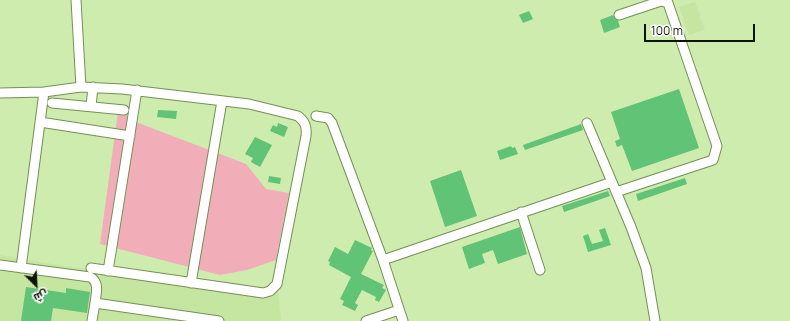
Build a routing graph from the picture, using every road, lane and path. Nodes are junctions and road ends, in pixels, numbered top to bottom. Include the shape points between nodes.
1 (76, 0) edge
2 (619, 15) dead end
3 (81, 87) junction
4 (93, 87) junction
5 (137, 90) junction
6 (44, 92) junction
7 (0, 93) edge
8 (222, 101) junction
9 (52, 103) dead end
10 (91, 106) junction
11 (124, 110) dead end
12 (316, 116) dead end
13 (40, 122) junction
14 (587, 123) dead end
15 (130, 136) junction
16 (612, 182) junction
17 (616, 192) junction
18 (521, 212) junction
19 (383, 260) junction
20 (0, 265) edge
21 (21, 268) junction
22 (91, 268) dead end
23 (540, 270) dead end
24 (108, 271) junction
25 (191, 283) junction
26 (95, 303) junction
27 (399, 310) junction
28 (92, 321) edge
29 (219, 321) edge
30 (366, 321) edge
31 (403, 321) edge
32 (655, 321) edge

1 - 3 street
2 - 17 street via 661,1 668,3 717,146 713,160
3 - 4 street
3 - 6 street
4 - 5 street
4 - 10 street
5 - 8 street
5 - 15 street
6 - 7 street
6 - 13 street
8 - 25 street
8 - 25 street via 249,104 298,116 307,127 306,136 277,284 274,288 263,293
9 - 10 street
10 - 11 street
12 - 19 street via 329,118 332,123
13 - 15 street
13 - 21 street
14 - 16 street
15 - 24 street
16 - 17 street
16 - 18 street
17 - 32 street via 646,268
18 - 19 street
18 - 23 street
19 - 27 street
20 - 21 street
21 - 26 street via 90,277 96,283
22 - 24 street
24 - 25 street
26 - 28 street
26 - 29 street
27 - 30 street
27 - 31 street

